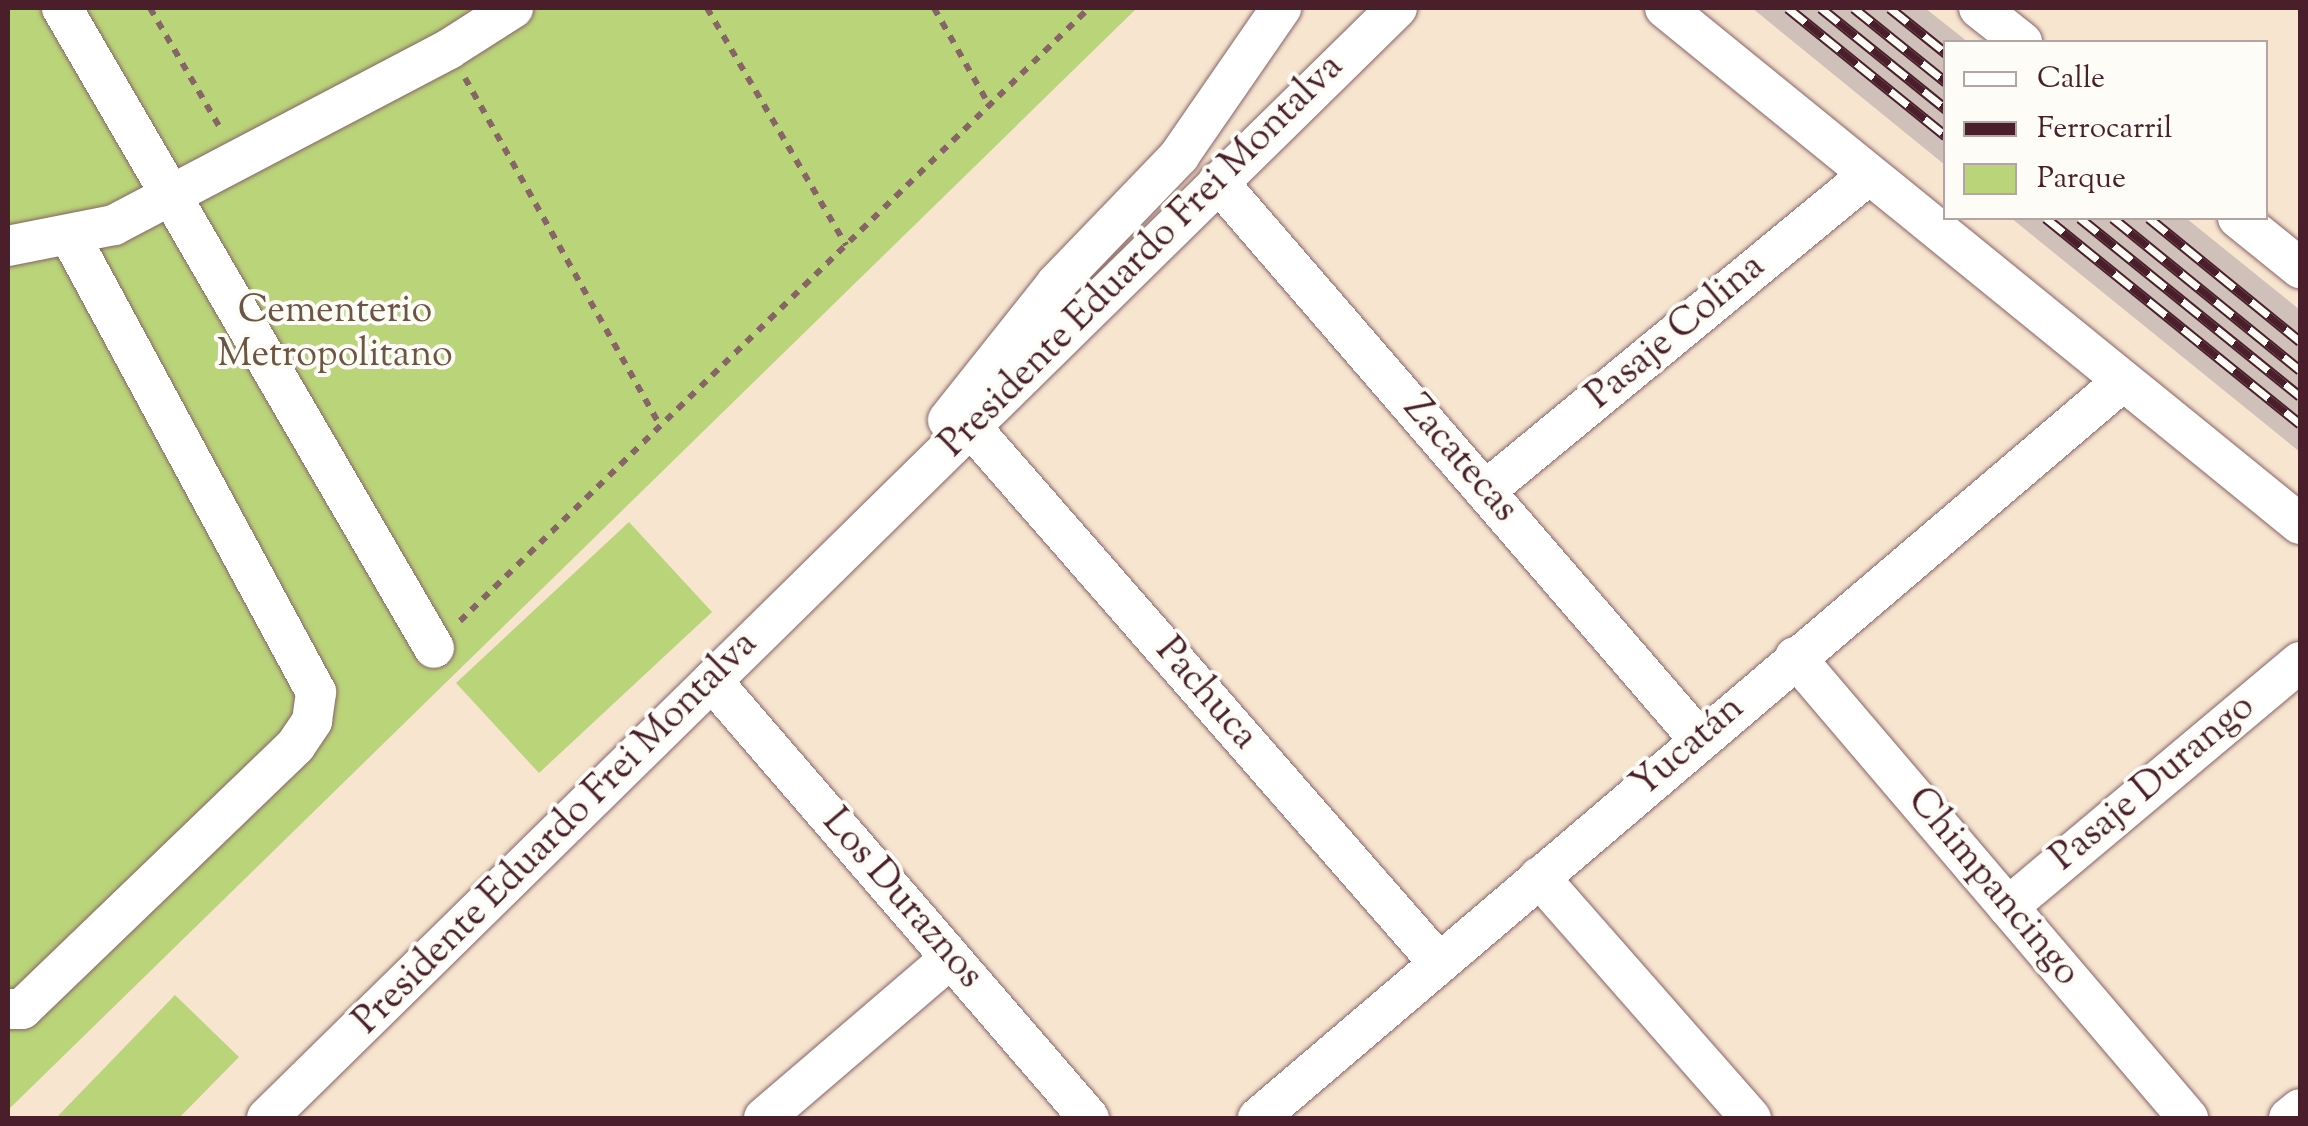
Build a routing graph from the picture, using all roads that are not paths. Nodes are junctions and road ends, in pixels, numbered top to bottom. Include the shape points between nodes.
1 (62, 8) edge
2 (513, 8) edge
3 (1281, 8) edge
4 (1397, 8) edge
5 (1665, 8) edge
6 (1979, 8) edge
7 (2019, 40) edge
8 (1868, 175) junction
9 (1218, 182) junction
10 (172, 197) junction
11 (2240, 220) edge
12 (70, 236) junction
13 (8, 246) edge
14 (2300, 268) edge
15 (2123, 381) junction
16 (970, 426) junction
17 (1485, 491) junction
18 (2300, 524) edge
19 (846, 549) junction
20 (434, 648) road end
21 (1795, 657) junction
22 (2300, 662) edge
23 (712, 681) junction
24 (1699, 739) junction
25 (1538, 877) junction
26 (2008, 907) junction
27 (951, 958) junction
28 (1439, 963) junction
29 (8, 1009) edge
30 (2300, 1109) edge
31 (267, 1118) edge
32 (764, 1118) edge
33 (1089, 1118) edge
34 (1258, 1118) edge
35 (1751, 1118) edge
36 (2188, 1118) edge
37 (2289, 1118) edge

1 - 10 street
2 - 10 street
3 - 19 street, Presidente Eduardo Frei Montalva via 1179,156 1045,298
4 - 9 street, Presidente Eduardo Frei Montalva
5 - 8 street
6 - 7 street
8 - 15 street
8 - 17 street, Pasaje Colina
9 - 16 street, Presidente Eduardo Frei Montalva
9 - 17 street, Zacatecas
10 - 12 street via 114,225
10 - 20 street
11 - 14 street
12 - 13 street
12 - 29 street via 316,692 312,721 296,745 22,1010
15 - 18 street
15 - 21 street, Yucatán
16 - 19 street, Presidente Eduardo Frei Montalva
16 - 28 street, Pachuca
17 - 24 street, Zacatecas
19 - 23 street, Presidente Eduardo Frei Montalva
21 - 24 street, Yucatán
21 - 26 street, Chimpancingo
22 - 26 street, Pasaje Durango
23 - 27 street, Los Duraznos
23 - 31 street, Presidente Eduardo Frei Montalva
24 - 25 street, Yucatán
25 - 28 street, Yucatán
25 - 35 street
26 - 36 street, Chimpancingo
27 - 32 street
27 - 33 street, Los Duraznos
28 - 34 street, Yucatán
30 - 37 street

